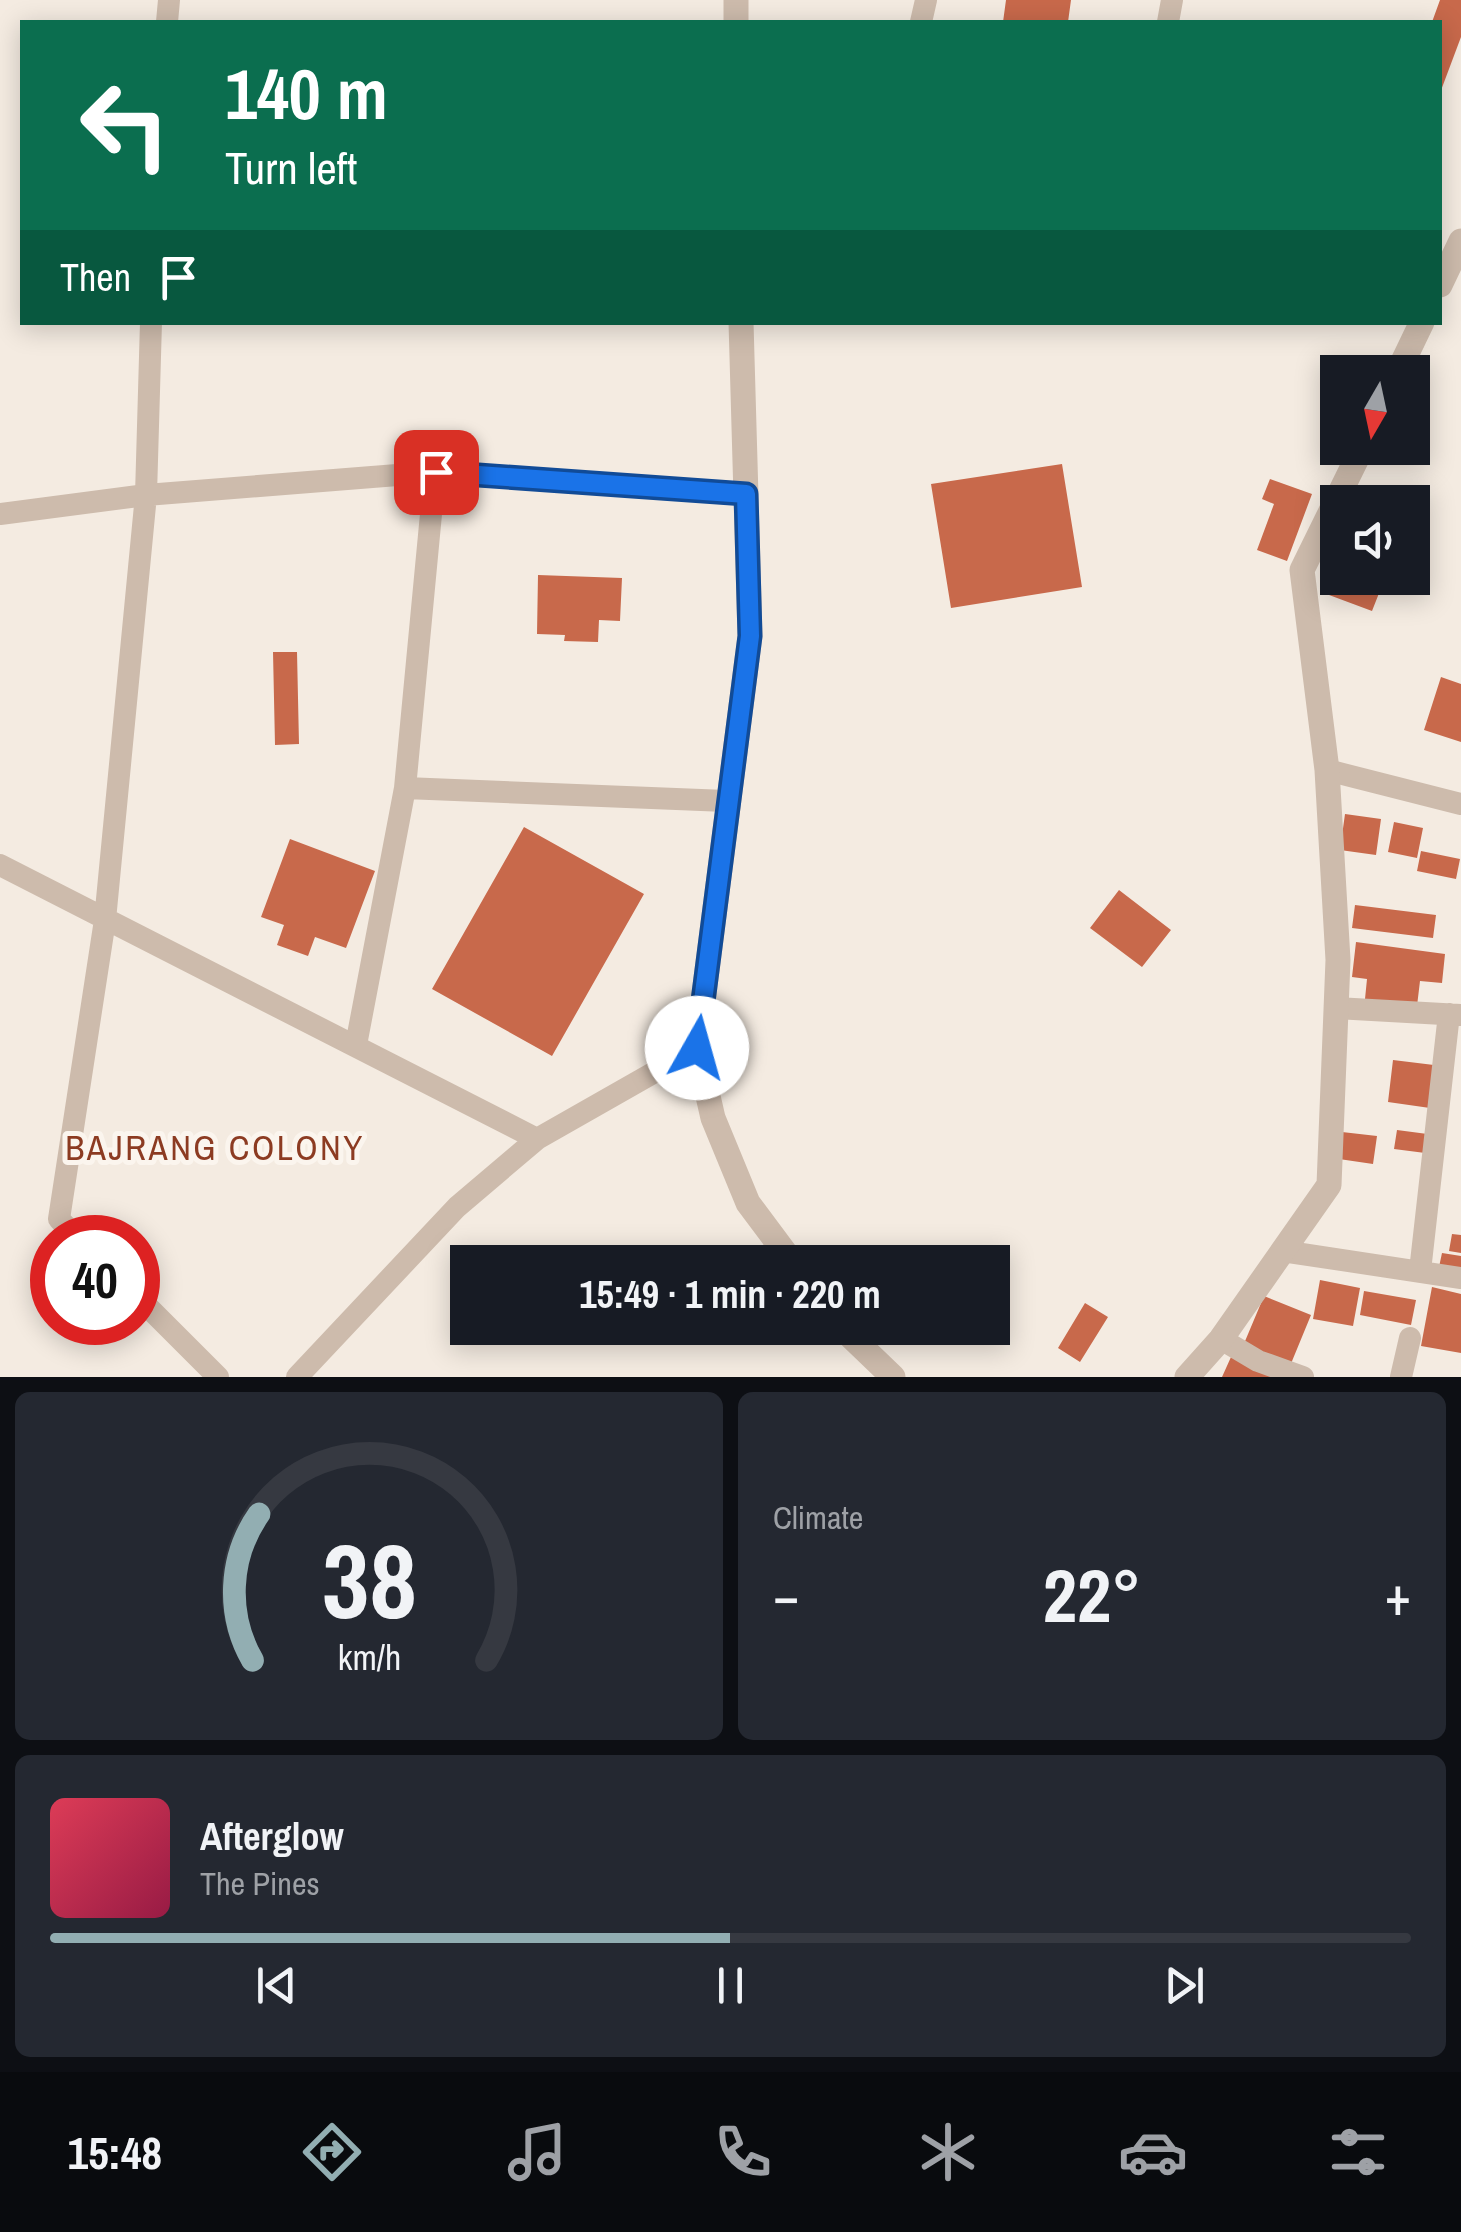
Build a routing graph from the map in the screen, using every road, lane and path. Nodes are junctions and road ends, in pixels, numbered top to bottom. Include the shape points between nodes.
1 (1461, 242) edge
2 (1442, 281) edge
3 (151, 325) edge
4 (741, 325) edge
5 (1421, 325) edge
6 (1406, 355) edge
7 (1354, 465) edge
8 (436, 472) junction
9 (746, 494) junction
10 (146, 495) junction
11 (0, 514) edge
12 (1327, 770) junction
13 (405, 788) junction
14 (726, 801) junction
15 (1461, 804) edge
16 (0, 865) edge
17 (106, 920) junction
18 (1336, 1008) junction
19 (1455, 1014) edge
20 (356, 1045) junction
21 (697, 1048) junction
22 (537, 1139) junction
23 (59, 1215) edge
24 (779, 1245) edge
25 (1282, 1251) junction
26 (1420, 1272) junction
27 (1461, 1278) edge
28 (160, 1319) edge
29 (1410, 1338) dead end
30 (1222, 1339) junction
31 (860, 1345) edge
32 (218, 1377) edge
33 (297, 1377) edge
34 (893, 1377) edge
35 (1187, 1377) edge
36 (1303, 1377) edge
37 (1400, 1377) edge

1 - 2 street
3 - 10 street
4 - 9 street
5 - 6 street
7 - 12 street via 1302,570
8 - 9 street
8 - 10 street
8 - 13 street
9 - 14 street via 750,636
10 - 11 street
10 - 17 street
12 - 15 street
12 - 18 street
13 - 14 street
13 - 20 street
14 - 21 street
16 - 17 street
17 - 20 street
17 - 23 street
18 - 19 street
18 - 25 street via 1330,1185
19 - 26 street
20 - 22 street
21 - 22 street
21 - 24 street via 713,1118 748,1203
22 - 33 street via 457,1207
25 - 26 street
25 - 30 street
26 - 27 street
28 - 32 street
29 - 37 street
30 - 35 street
30 - 36 street
31 - 34 street

